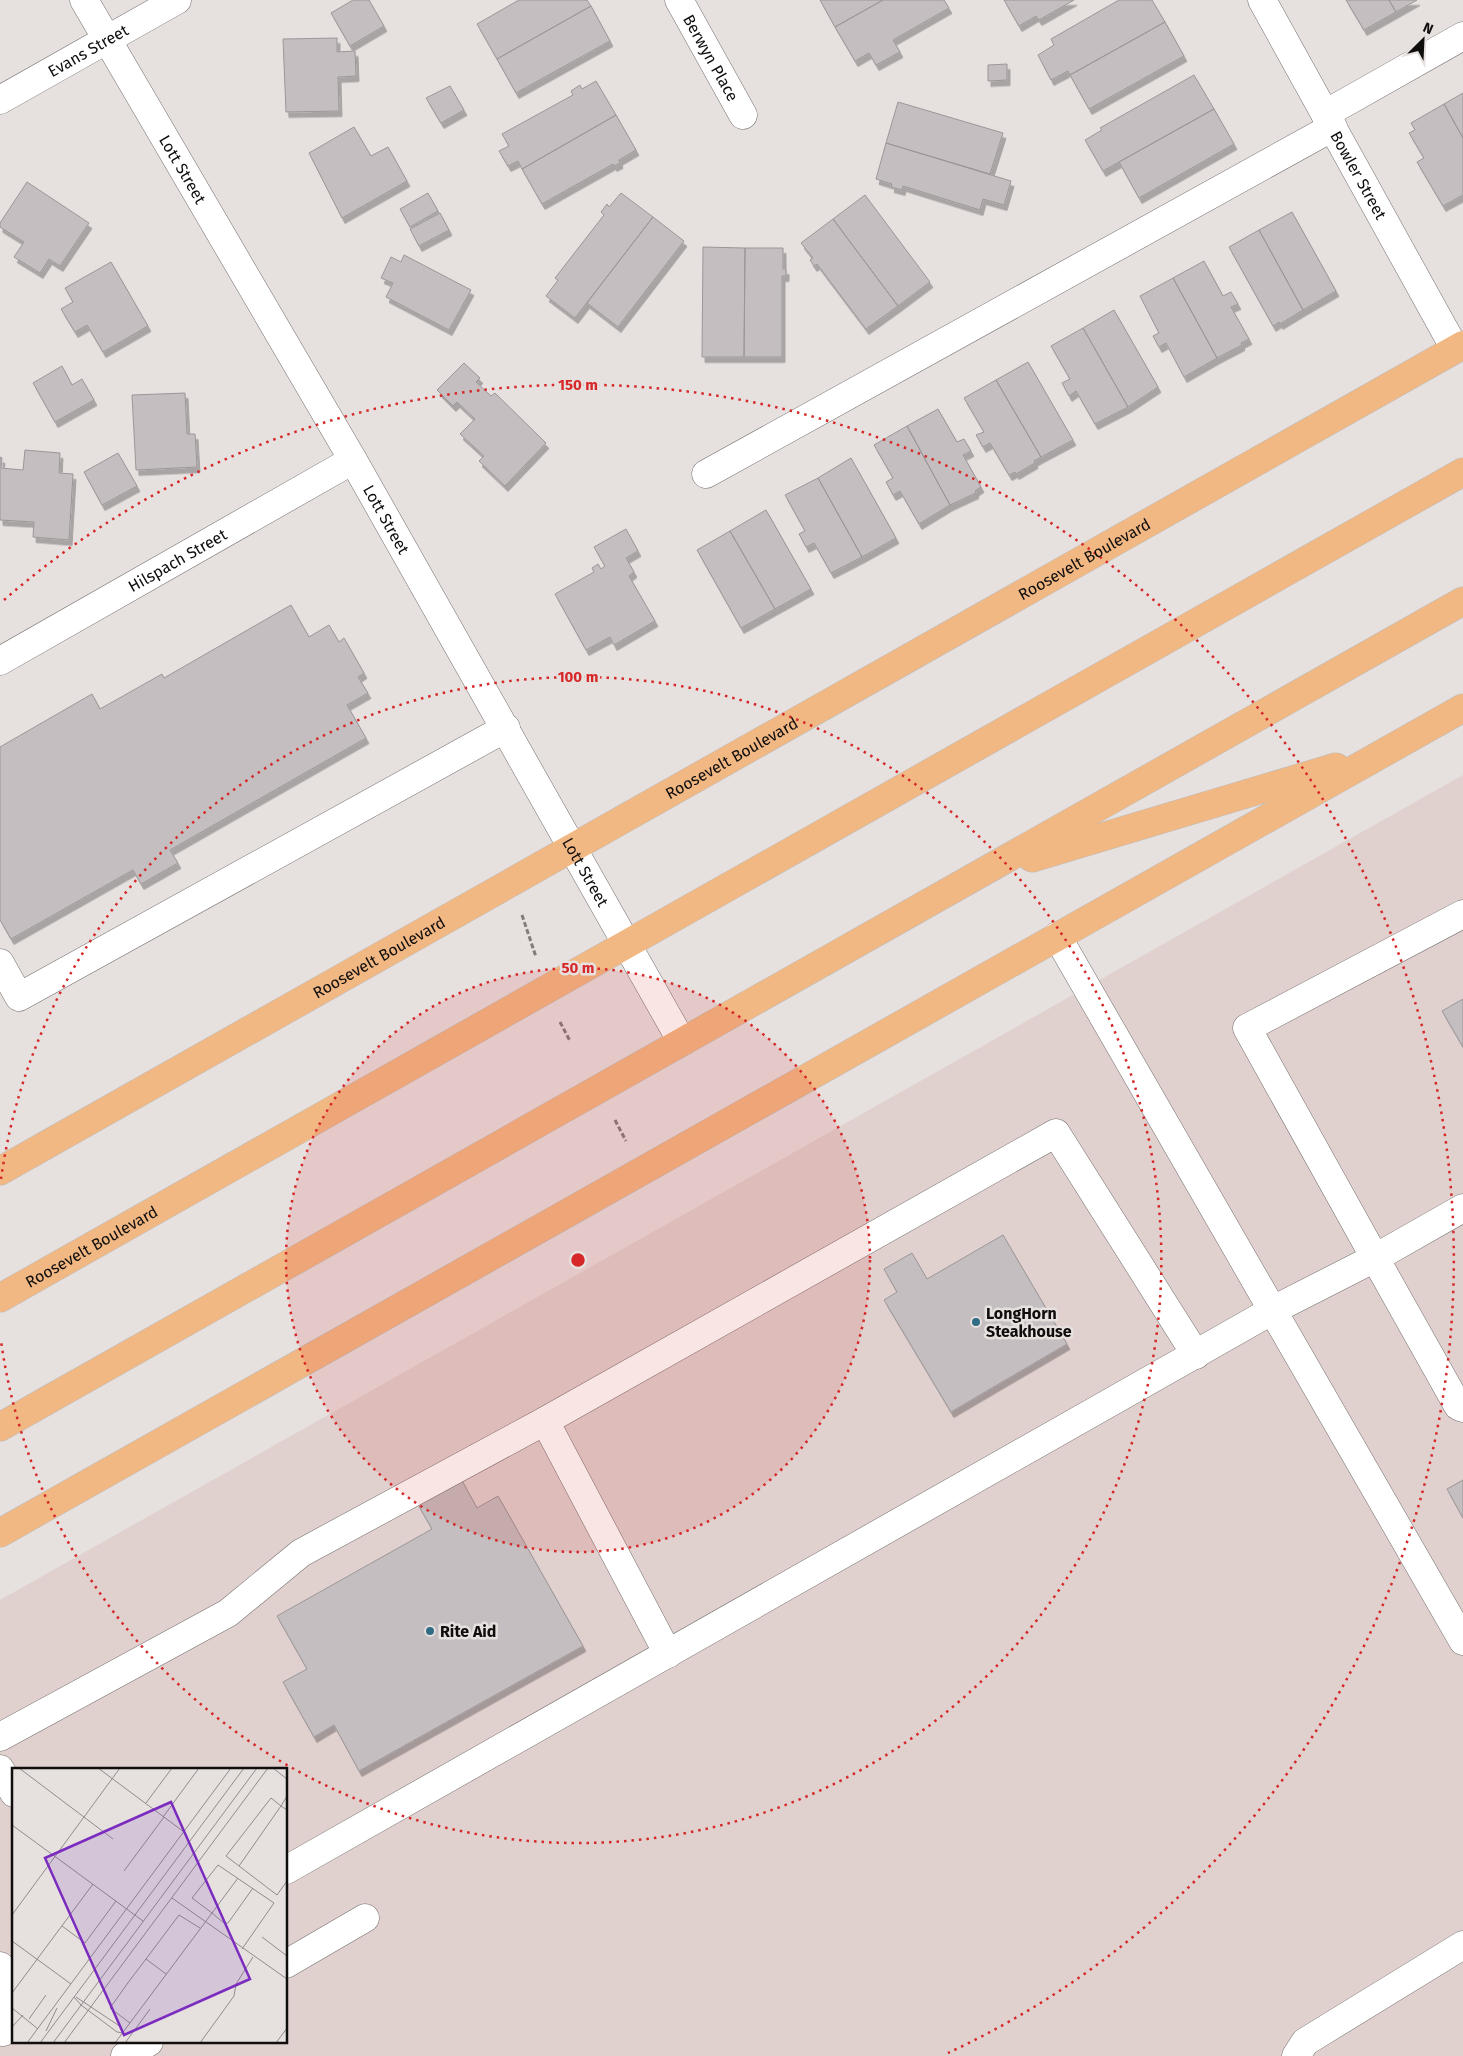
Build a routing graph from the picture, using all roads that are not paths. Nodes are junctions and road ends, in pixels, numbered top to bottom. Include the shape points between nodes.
1 (84, 0) edge
2 (176, 0) edge
3 (678, 0) edge
4 (1262, 0) edge
5 (1463, 36) edge
6 (107, 40) junction
7 (0, 100) edge
8 (743, 115) dead end
9 (1329, 121) junction
10 (1459, 347) edge
11 (353, 460) junction
12 (1463, 472) edge
13 (706, 474) dead end
14 (1463, 601) edge
15 (0, 661) edge
16 (1463, 708) edge
17 (506, 728) junction
18 (1384, 753) junction
19 (572, 848) junction
20 (985, 872) junction
21 (1463, 914) edge
22 (1057, 936) junction
23 (627, 944) junction
24 (0, 963) edge
25 (682, 1042) junction
26 (0, 1171) edge
27 (1463, 1208) edge
28 (1376, 1258) junction
29 (0, 1298) edge
30 (1273, 1310) junction
31 (1196, 1355) junction
32 (1463, 1408) edge
33 (545, 1421) junction
34 (0, 1427) edge
35 (0, 1534) edge
36 (1463, 1641) edge
37 (668, 1654) junction
38 (0, 1737) edge
39 (0, 1769) edge
40 (12, 1790) edge
41 (288, 1869) edge
42 (365, 1918) dead end
43 (1463, 1945) edge
44 (288, 1963) edge
45 (0, 1966) edge
46 (4, 2030) edge
47 (146, 2044) edge
48 (125, 2056) edge
49 (1296, 2056) edge

1 - 6 street, Lott Street
2 - 6 street, Evans Street
3 - 8 street, Berwyn Place
4 - 9 street, Bowler Street
5 - 9 street
6 - 7 street, Evans Street
6 - 11 street, Lott Street
9 - 10 street, Bowler Street
9 - 13 street
10 - 19 highway, Roosevelt Boulevard
11 - 15 street, Hilspach Street
11 - 17 street, Lott Street
12 - 23 highway, Roosevelt Boulevard
14 - 20 highway
16 - 18 highway
17 - 19 street, Lott Street
17 - 24 street via 19,997
18 - 20 highway
18 - 22 highway
19 - 23 street, Lott Street
19 - 26 highway, Roosevelt Boulevard
20 - 25 highway
21 - 28 street via 1248,1028
22 - 30 street
22 - 35 highway
23 - 25 street, Lott Street
23 - 29 highway, Roosevelt Boulevard
25 - 34 highway
27 - 28 street
28 - 30 street
28 - 32 street via 1458,1406
30 - 31 street
30 - 36 street
31 - 33 street via 1056,1133
31 - 37 street
33 - 37 street
33 - 38 street via 301,1553 228,1614
37 - 41 street
39 - 40 street
42 - 44 street
43 - 49 street via 1305,2042
45 - 46 street via 3,1971
47 - 48 street

